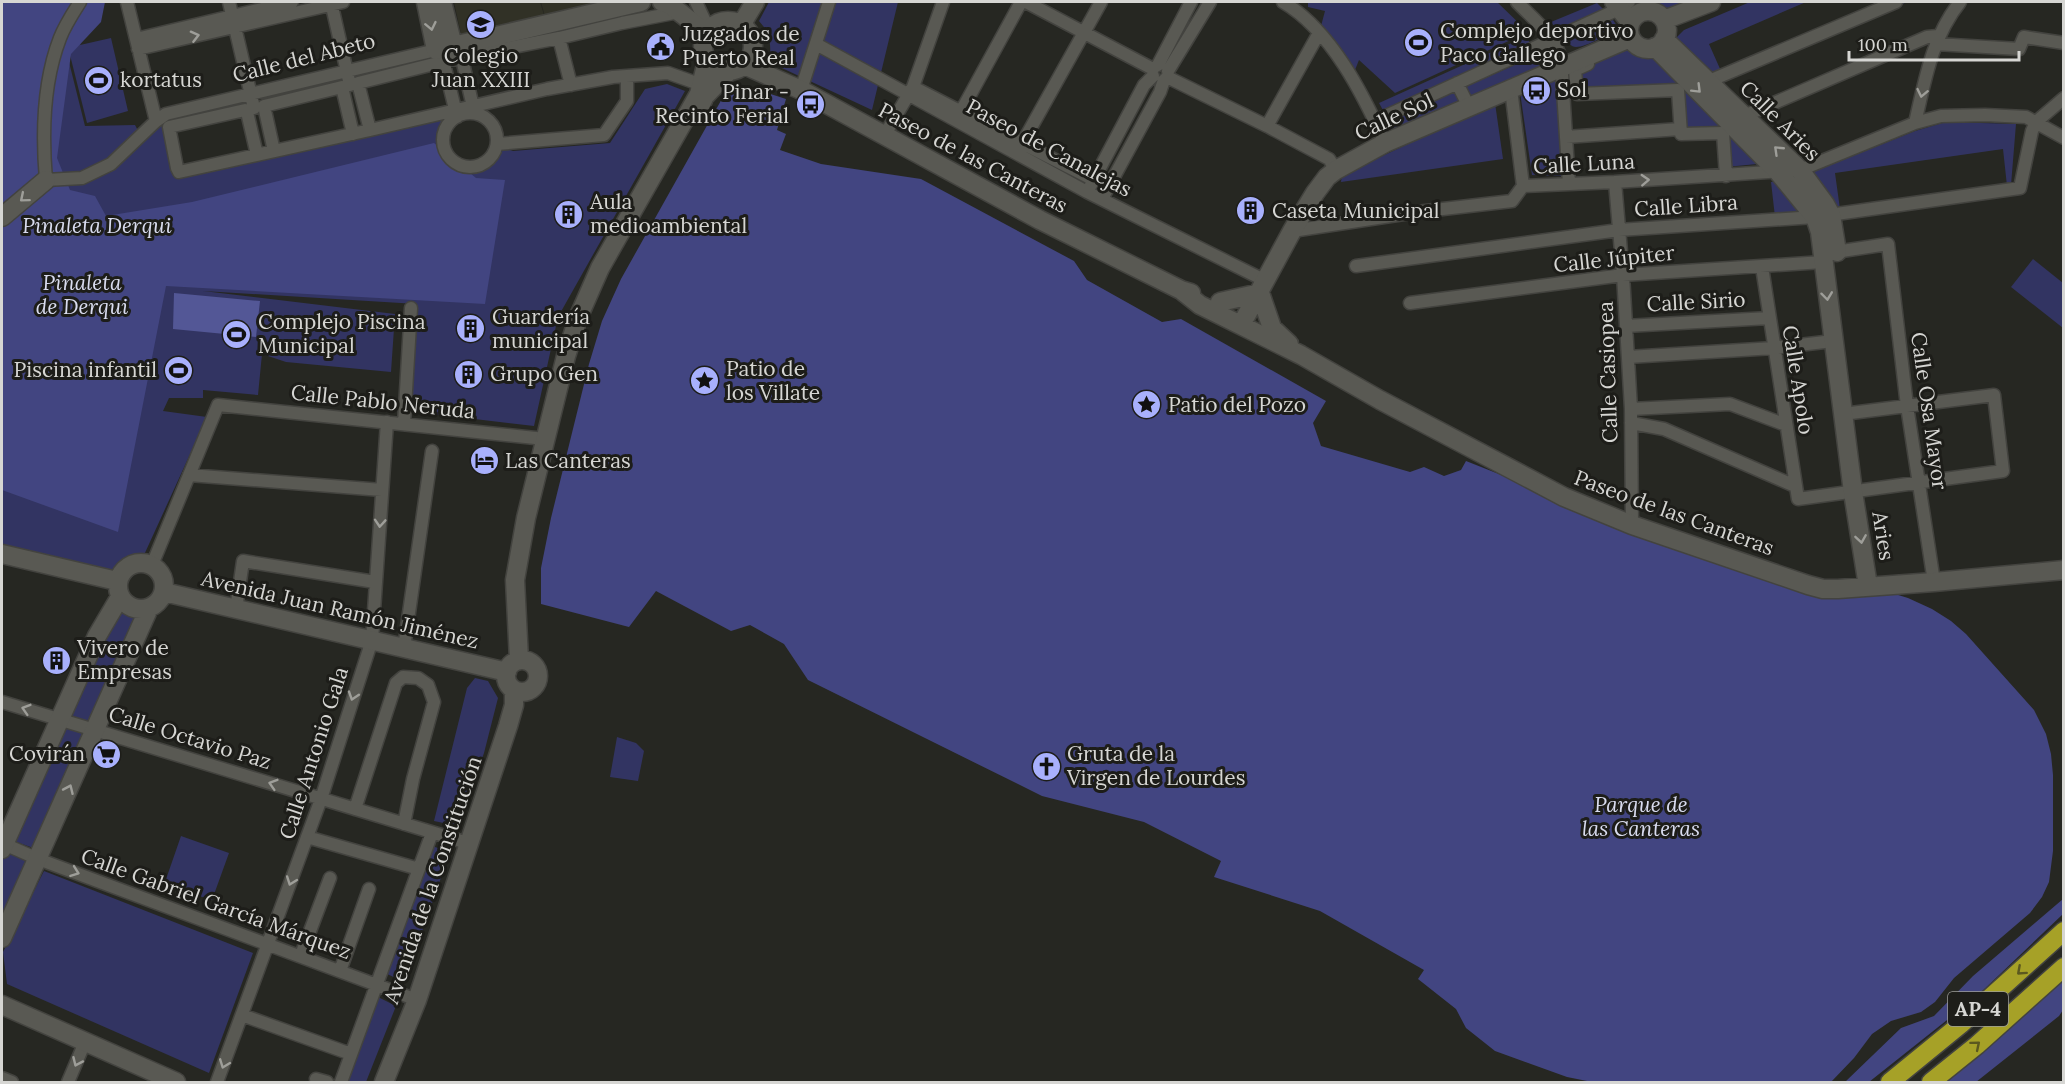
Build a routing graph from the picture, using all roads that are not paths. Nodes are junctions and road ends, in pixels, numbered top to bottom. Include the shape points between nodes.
1 (80, 2) edge
2 (127, 2) edge
3 (229, 2) edge
4 (292, 2) edge
5 (336, 2) edge
6 (426, 2) edge
7 (442, 2) edge
8 (641, 2) edge
9 (662, 2) edge
10 (696, 2) edge
11 (755, 2) edge
12 (829, 2) edge
13 (943, 2) edge
14 (1021, 2) edge
15 (1026, 2) edge
16 (1101, 2) edge
17 (1191, 2) edge
18 (1210, 2) edge
19 (1283, 2) edge
20 (1517, 2) edge
21 (1711, 2) edge
22 (1896, 2) edge
23 (1960, 2) edge
24 (680, 12) junction
25 (1625, 17) edge
26 (1664, 20) junction
27 (233, 21) junction
28 (741, 25) junction
29 (707, 32) junction
30 (1084, 32) junction
31 (1319, 33) junction
32 (559, 38) junction
33 (1553, 40) junction
34 (1937, 40) junction
35 (1660, 43) junction
36 (2064, 43) edge
37 (137, 44) junction
38 (816, 44) junction
39 (449, 52) junction
40 (707, 61) junction
41 (1562, 67) junction
42 (736, 68) junction
43 (347, 71) junction
44 (1161, 73) junction
45 (627, 76) junction
46 (1709, 81) junction
47 (1457, 83) junction
48 (350, 85) junction
49 (571, 85) junction
50 (702, 85) junction
51 (1511, 89) junction
52 (801, 90) junction
53 (911, 91) junction
54 (250, 94) junction
55 (1563, 94) junction
56 (1577, 94) junction
57 (2064, 98) edge
58 (1468, 107) junction
59 (254, 108) junction
60 (472, 110) junction
61 (456, 114) junction
62 (959, 116) junction
63 (1743, 116) junction
64 (156, 121) junction
65 (1375, 121) junction
66 (2036, 122) junction
67 (1916, 123) junction
68 (1267, 126) junction
69 (1680, 129) junction
70 (370, 130) junction
71 (353, 134) junction
72 (884, 136) junction
73 (1566, 137) junction
74 (2064, 138) edge
75 (497, 144) junction
76 (1385, 144) junction
77 (1020, 148) junction
78 (274, 151) junction
79 (257, 155) junction
80 (1336, 170) junction
81 (1800, 170) junction
82 (1779, 173) junction
83 (1726, 176) junction
84 (1095, 179) junction
85 (46, 180) junction
86 (1616, 182) junction
87 (1569, 184) junction
88 (1110, 185) junction
89 (1523, 186) junction
90 (1088, 192) junction
91 (1102, 199) junction
92 (1823, 216) junction
93 (2, 217) edge
94 (1619, 230) junction
95 (1292, 231) junction
96 (1888, 244) joint
97 (1827, 256) junction
98 (1356, 266) dead end
99 (1762, 267) junction
100 (1623, 275) junction
101 (1263, 287) junction
102 (1410, 303) dead end
103 (1214, 305) junction
104 (411, 308) dead end
105 (1246, 316) junction
106 (1769, 318) junction
107 (1626, 326) junction
108 (1271, 334) junction
109 (1833, 341) junction
110 (1774, 348) junction
111 (1628, 357) junction
112 (1907, 406) junction
113 (1631, 409) junction
114 (1843, 414) junction
115 (387, 422) junction
116 (1631, 423) junction
117 (404, 424) junction
118 (1786, 425) junction
119 (545, 439) junction
120 (432, 451) dead end
121 (189, 475) junction
122 (1918, 483) junction
123 (1795, 486) junction
124 (382, 490) junction
125 (1853, 492) junction
126 (1632, 525) junction
127 (2, 554) edge
128 (152, 565) junction
129 (2064, 570) edge
130 (375, 582) junction
131 (1934, 582) junction
132 (1868, 586) junction
133 (118, 589) junction
134 (164, 592) junction
135 (149, 608) junction
136 (236, 609) junction
137 (372, 640) junction
138 (404, 648) junction
139 (518, 664) junction
140 (521, 690) junction
141 (2, 702) edge
142 (60, 720) junction
143 (96, 730) junction
144 (321, 799) junction
145 (355, 809) junction
146 (404, 824) junction
147 (432, 832) junction
148 (307, 837) junction
149 (2, 845) edge
150 (468, 847) junction
151 (38, 859) junction
152 (419, 869) junction
153 (330, 878) dead end
154 (369, 889) dead end
155 (2064, 931) edge
156 (2, 938) edge
157 (269, 943) junction
158 (301, 956) junction
159 (2064, 967) edge
160 (340, 971) junction
161 (377, 985) junction
162 (417, 1000) junction
163 (2, 1005) edge
164 (242, 1015) junction
165 (86, 1042) junction
166 (351, 1054) junction
167 (2, 1078) edge
168 (12, 1083) edge
169 (68, 1083) edge
170 (176, 1083) edge
171 (217, 1083) edge
172 (341, 1083) edge
173 (384, 1083) edge
174 (396, 1083) edge
175 (1890, 1083) edge
176 (1931, 1083) edge

1 - 85 street via 60,39 49,83 44,130
2 - 37 street
3 - 27 street
4 - 27 street
5 - 27 street
5 - 43 street
6 -> 39 street
7 - 39 street
8 - 39 street, Calle del Abeto
9 - 24 street
10 - 29 street
11 - 28 street
12 - 38 street
13 - 53 street
14 - 62 street
15 - 30 street
16 - 30 street
17 - 44 street
18 - 44 street
19 - 31 street
20 - 33 street
21 - 26 street
22 - 46 street
23 - 34 street
24 - 29 street
24 - 32 street
25 - 26 street via 1646,11
25 - 33 street, Calle Sol
25 - 35 street via 1633,43 1644,49
25 - 41 street, Calle Sol
25 - 56 street via 1575,70
26 - 35 street via 1667,30
27 - 37 street
27 - 54 street
28 - 29 street via 724,22
28 - 42 street via 753,45 752,52
29 - 40 street via 703,47
30 - 44 street
30 - 77 street
31 - 65 street via 1359,90
31 - 68 street
32 - 39 street
32 - 49 street
33 - 41 street
33 - 47 street, Calle Sol
34 - 36 street via 2019,49 2024,37
34 - 63 street via 1927,37
34 -> 67 street
35 - 46 street, Calle Aries
35 -> 82 street, Calle Aries
37 - 64 street
38 - 52 street
38 - 53 street, Paseo de Canalejas
39 - 43 street, Calle del Abeto
39 - 48 street
39 - 60 street
39 - 61 street
40 - 42 street via 713,67
40 - 50 street
41 - 51 street, Calle Sol
41 - 55 street
42 - 52 street, Paseo de las Canteras
42 - 139 street via 701,103 609,272 580,340 525,567
43 - 48 street
43 - 54 street, Calle del Abeto
44 - 68 street
44 - 84 street via 1144,85
44 - 88 street via 1160,92
45 - 49 street
45 - 50 street via 668,73
45 - 75 street via 627,100 604,135
46 - 63 street, Calle Aries
47 - 58 street
47 - 65 street, Calle Sol
48 - 59 street
48 - 70 street
48 - 71 street
49 - 60 street
50 - 119 street via 600,268 578,318
51 - 58 street, Calle Sol
51 - 89 street
52 - 72 street, Paseo de las Canteras
53 - 62 street, Paseo de Canalejas
53 - 72 street
54 - 59 street
54 - 64 street, Calle del Abeto via 166,114
55 - 56 street
55 - 73 street
56 - 69 street via 1678,90
57 - 66 street
58 - 76 street, Calle Sol
59 - 78 street
59 - 79 street via 247,112
59 - 79 street via 169,128 179,172
60 - 61 street
60 - 75 street via 490,121
61 - 70 street
61 - 75 street via 444,136 445,148 456,163 470,167 484,164
62 - 77 street, Paseo de Canalejas
81 -> 63 street, Calle Aries
64 - 85 street, Calle del Abeto via 111,164 82,178
65 - 76 street
66 - 67 street via 2026,117 1962,114
66 - 74 street
66 - 92 street, Calle Libra via 2020,188
67 - 81 street
68 - 80 street via 1329,159
69 - 73 street
69 - 83 street via 1681,134 1723,133
70 - 71 street
71 - 78 street
72 - 103 street, Paseo de las Canteras via 1181,290 1191,299
73 - 87 street
76 - 80 street, Calle Sol
77 - 84 street
77 - 90 street, Paseo de Canalejas
78 - 79 street
80 - 95 street, Calle Sol via 1323,182
81 - 82 street, Calle Luna
81 - 92 street, Calle Aries via 1825,204
82 - 83 street, Calle Luna
82 - 92 street, Calle Aries
86 -> 83 street, Calle Luna
84 - 88 street
84 - 90 street
85 -> 93 street
86 - 87 street, Calle Luna
86 - 94 street, Calle Casiopea
87 - 89 street, Calle Luna
88 - 91 street
89 - 95 street, Calle Luna via 1512,201
90 - 91 street, Paseo de Canalejas
91 - 101 street, Paseo de Canalejas
92 - 94 street, Calle Libra
92 - 97 street, Calle Aries via 1820,232
94 - 98 street, Calle Libra
94 - 100 street, Calle Casiopea
95 - 101 street, Calle Sol
96 - 97 street, Calle Júpiter
96 - 112 street, Calle Osa Mayor
97 - 99 street, Calle Júpiter
97 -> 109 street, Calle Aries
99 - 100 street, Calle Júpiter
99 - 106 street, Calle Apolo
100 - 102 street, Calle Júpiter
100 - 107 street, Calle Casiopea
101 - 103 street
101 - 105 street, Calle Sol
101 - 108 street
103 - 105 street via 1234,316
103 - 108 street
104 - 117 street
105 - 108 street via 1252,325
106 - 107 street, Calle Sirio
106 - 110 street, Calle Apolo
107 - 111 street, Calle Casiopea
108 - 126 street, Paseo de las Canteras via 1380,400 1564,497
109 - 110 street
109 - 114 street, Calle Aries
110 - 111 street
110 - 118 street, Calle Apolo
111 - 113 street, Calle Casiopea
112 - 114 street
112 - 122 street, Calle Osa Mayor
112 - 122 street via 1994,395 2003,471
113 - 116 street, Calle Casiopea
113 - 118 street via 1730,404
114 - 125 street, Calle Aries
115 - 117 street, Calle Pablo Neruda
115 - 121 street, Calle Pablo Neruda via 218,405
115 - 124 street, Calle Antonio Gala
116 - 123 street via 1664,429
116 - 126 street, Calle Casiopea
117 - 119 street, Calle Pablo Neruda
118 - 123 street, Calle Apolo
119 - 139 street via 515,580
120 - 138 street
121 - 124 street
121 - 128 street
122 - 125 street
122 - 131 street, Calle Osa Mayor
123 - 125 street, Calle Apolo via 1797,499
124 -> 130 street, Calle Antonio Gala
125 -> 132 street, Aries
126 - 132 street, Paseo de las Canteras via 1823,589
127 - 133 street
128 - 133 street via 131,564 120,574
128 - 134 street via 163,576
129 - 131 street, Paseo de las Canteras
130 - 136 street via 243,561
130 - 137 street, Calle Antonio Gala
131 - 132 street, Paseo de las Canteras
133 - 135 street via 124,602 136,609
133 - 142 street
134 - 135 street
134 - 136 street, Avenida Juan Ramón Jiménez
135 - 143 street
136 - 137 street, Avenida Juan Ramón Jiménez
137 - 138 street, Avenida Juan Ramón Jiménez
137 -> 144 street, Calle Antonio Gala
138 - 139 street, Avenida Juan Ramón Jiménez
139 - 140 street via 508,682
139 - 140 street via 536,667 538,676 535,685
140 - 150 street, Avenida de la Constitución
140 - 174 street, Avenida de la Constitución via 519,729 460,910
142 -> 141 street, Calle Octavio Paz
142 - 143 street, Calle Octavio Paz
142 - 149 street
144 -> 143 street, Calle Octavio Paz
151 -> 143 street
144 - 145 street, Calle Octavio Paz
144 - 148 street, Calle Antonio Gala
145 - 146 street, Calle Octavio Paz
145 - 146 street via 396,683 403,677 418,678 429,685 434,702
146 - 147 street, Calle Octavio Paz
147 - 150 street, Calle Octavio Paz
147 - 152 street
148 - 152 street
148 -> 157 street, Calle Antonio Gala
149 - 151 street, Calle Gabriel García Márquez
150 - 162 street, Avenida de la Constitución
151 - 156 street
151 -> 157 street, Calle Gabriel García Márquez
152 - 161 street
153 - 158 street
154 - 160 street
155 -> 175 highway, AP-4
157 - 158 street, Calle Gabriel García Márquez
157 - 164 street, Calle Antonio Gala
158 - 160 street, Calle Gabriel García Márquez
176 -> 159 highway, AP-4
160 - 161 street, Calle Gabriel García Márquez
161 - 162 street, Calle Gabriel García Márquez
161 - 166 street
162 - 173 street, Avenida de la Constitución
163 - 165 street
164 - 166 street
164 -> 171 street, Calle Antonio Gala
165 -> 169 street
165 - 170 street
166 - 172 street
167 - 168 street

